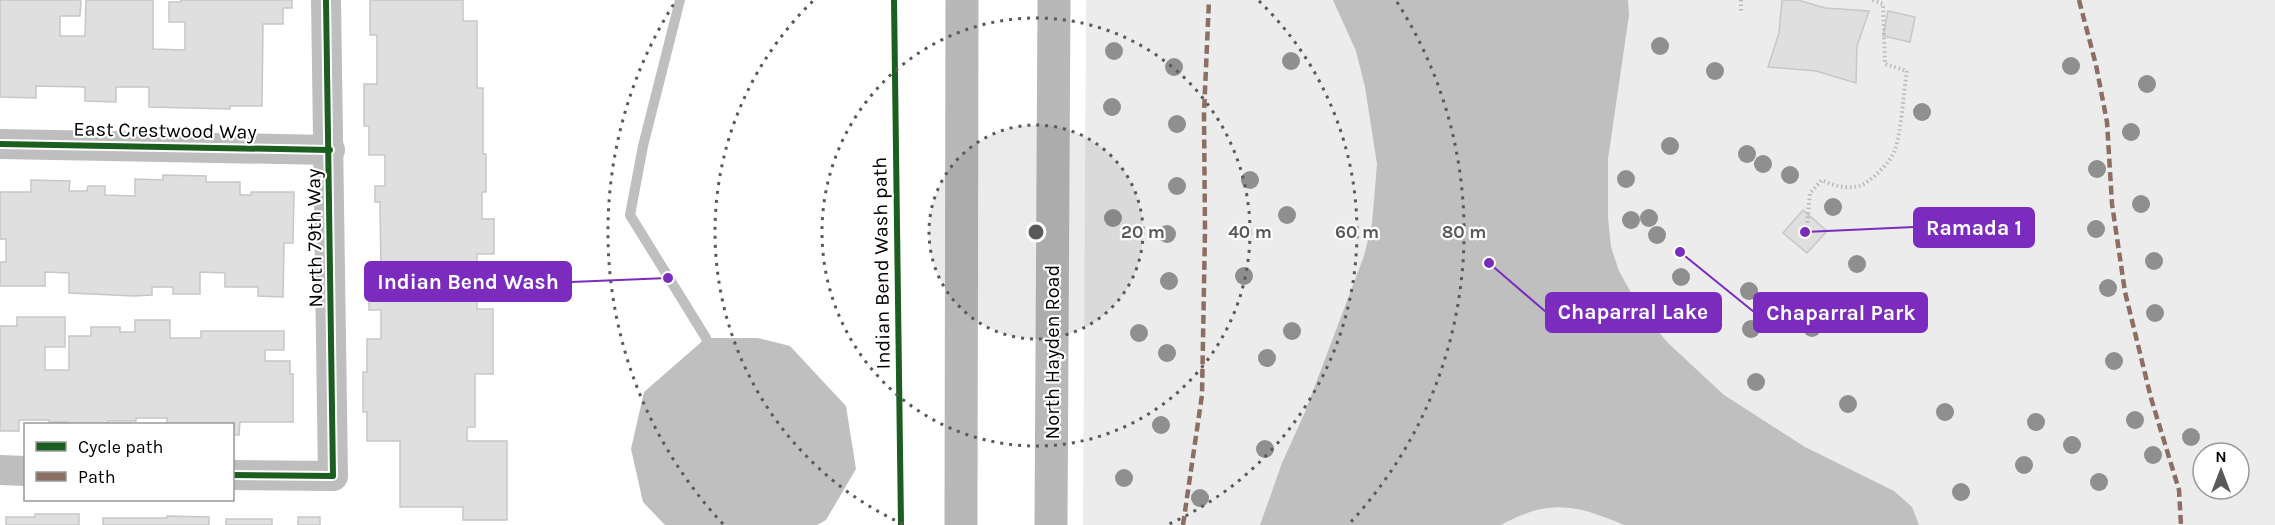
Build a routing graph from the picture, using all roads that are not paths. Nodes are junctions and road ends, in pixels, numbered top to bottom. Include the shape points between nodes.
1 (327, 0) edge
2 (962, 0) edge
3 (1054, 0) edge
4 (0, 144) edge
5 (330, 150) junction
6 (0, 470) edge
7 (24, 471) edge
8 (234, 475) edge
9 (961, 525) edge
10 (1051, 525) edge

1 - 5 street, North 79th Way
2 - 9 main road
3 - 10 main road, North Hayden Road
4 - 5 street, East Crestwood Way
5 - 8 street, North 79th Way via 333,476
6 - 7 street

